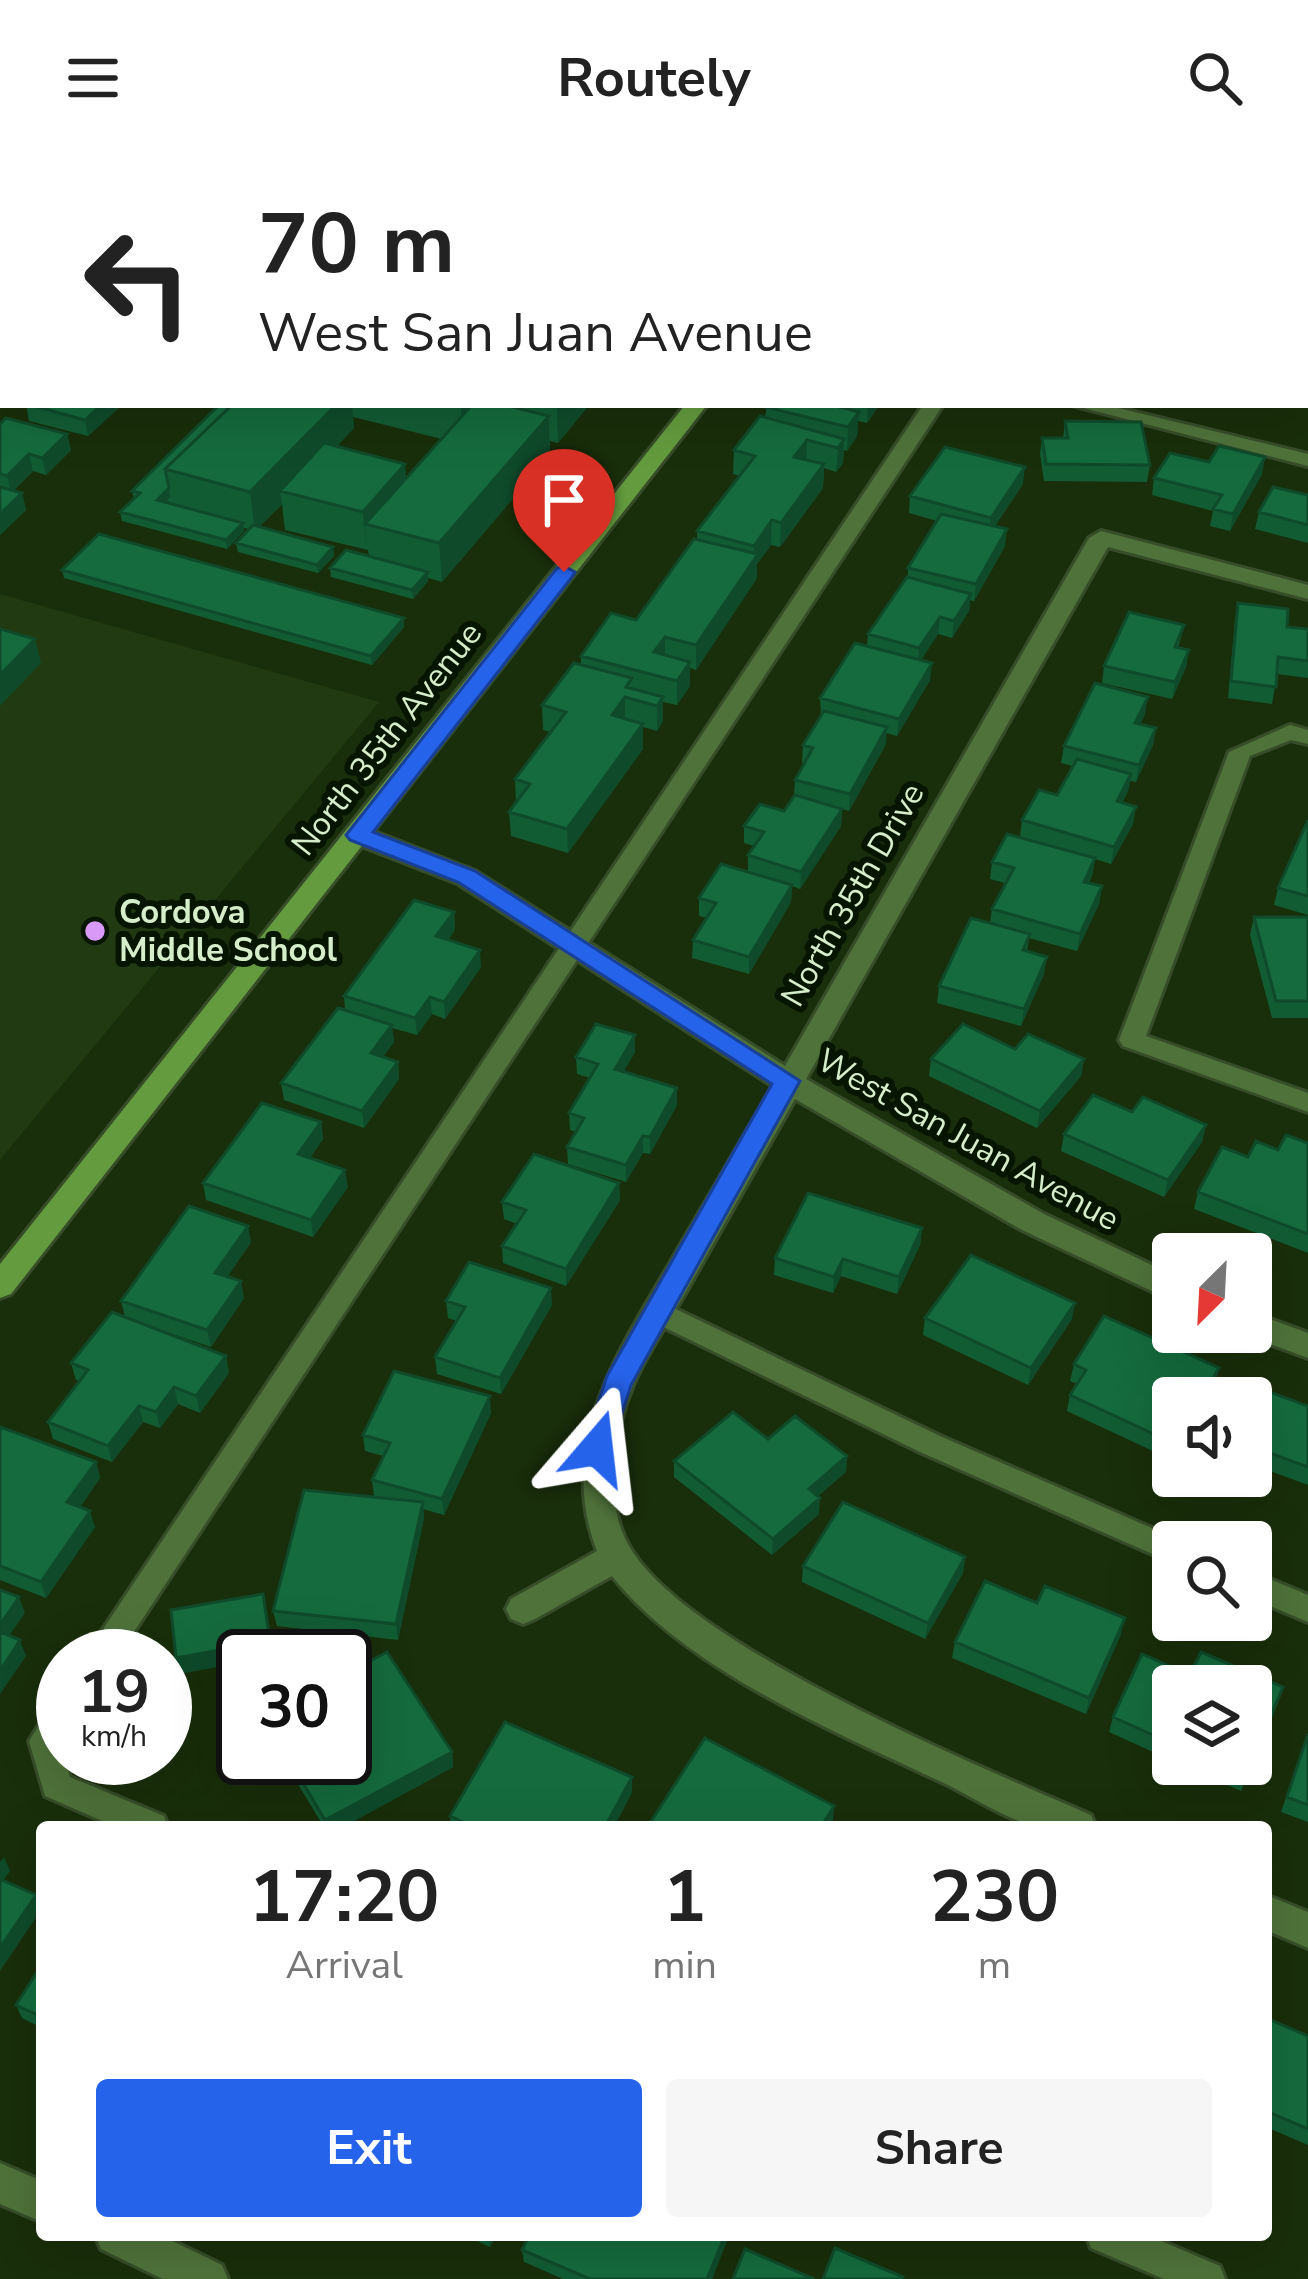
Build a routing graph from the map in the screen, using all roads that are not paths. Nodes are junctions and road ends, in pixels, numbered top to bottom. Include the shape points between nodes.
1 (694, 408) edge
2 (931, 408) edge
3 (1094, 408) edge
4 (1308, 460) edge
5 (1308, 592) edge
6 (1308, 736) edge
7 (358, 835) junction
8 (571, 946) junction
9 (787, 1081) junction
10 (1308, 1103) edge
11 (1152, 1279) edge
12 (0, 1286) edge
13 (657, 1312) junction
14 (1272, 1332) edge
15 (1308, 1346) edge
16 (1152, 1541) edge
17 (616, 1556) junction
18 (1272, 1593) edge
19 (523, 1609) dead end
20 (1308, 1609) edge
21 (119, 1629) edge
22 (56, 1785) edge
23 (138, 1821) edge
24 (1065, 1821) edge
25 (1272, 1915) edge
26 (1308, 1930) edge
27 (0, 2183) edge
28 (36, 2199) edge
29 (128, 2241) edge
30 (1118, 2241) edge
31 (208, 2279) edge
32 (1207, 2279) edge

1 - 7 main road, North 35th Avenue
2 - 8 lane
3 - 4 lane
5 - 9 street, North 35th Drive via 1101,538
6 - 10 lane via 1290,732 1240,752 1132,1040
7 - 8 street, West San Juan Avenue via 466,877
7 - 12 main road, North 35th Avenue
8 - 9 street, West San Juan Avenue
8 - 21 lane
9 - 11 street, West San Juan Avenue via 1033,1222
9 - 13 street, North 35th Drive
13 - 16 lane
13 - 17 street, North 35th Drive via 617,1384 597,1448 601,1512
14 - 15 street
17 - 19 street
17 - 24 street via 650,1598 701,1636 914,1754
18 - 20 lane
22 - 23 lane
25 - 26 street
27 - 28 street
29 - 31 street
30 - 32 lane

